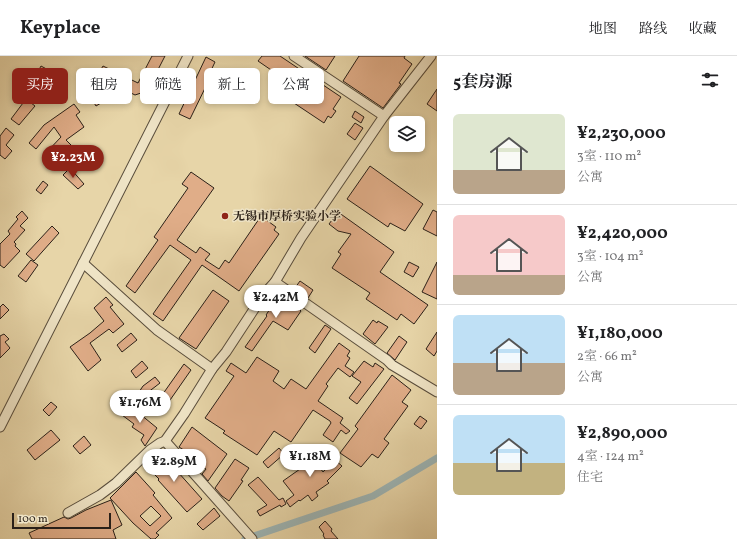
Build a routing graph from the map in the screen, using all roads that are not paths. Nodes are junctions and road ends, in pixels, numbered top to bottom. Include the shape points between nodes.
1 (188, 56) edge
2 (294, 56) edge
3 (431, 56) edge
4 (384, 116) junction
5 (83, 263) junction
6 (275, 282) junction
7 (212, 369) junction
8 (437, 392) edge
9 (0, 427) edge
10 (165, 441) junction
11 (68, 513) dead end
12 (252, 539) edge

1 - 5 street
2 - 4 street
3 - 4 street
4 - 6 street via 301,238
5 - 7 street via 157,330
5 - 9 street
6 - 7 street
6 - 8 street via 392,365
7 - 10 street
10 - 11 street via 150,450 100,495
10 - 12 street

